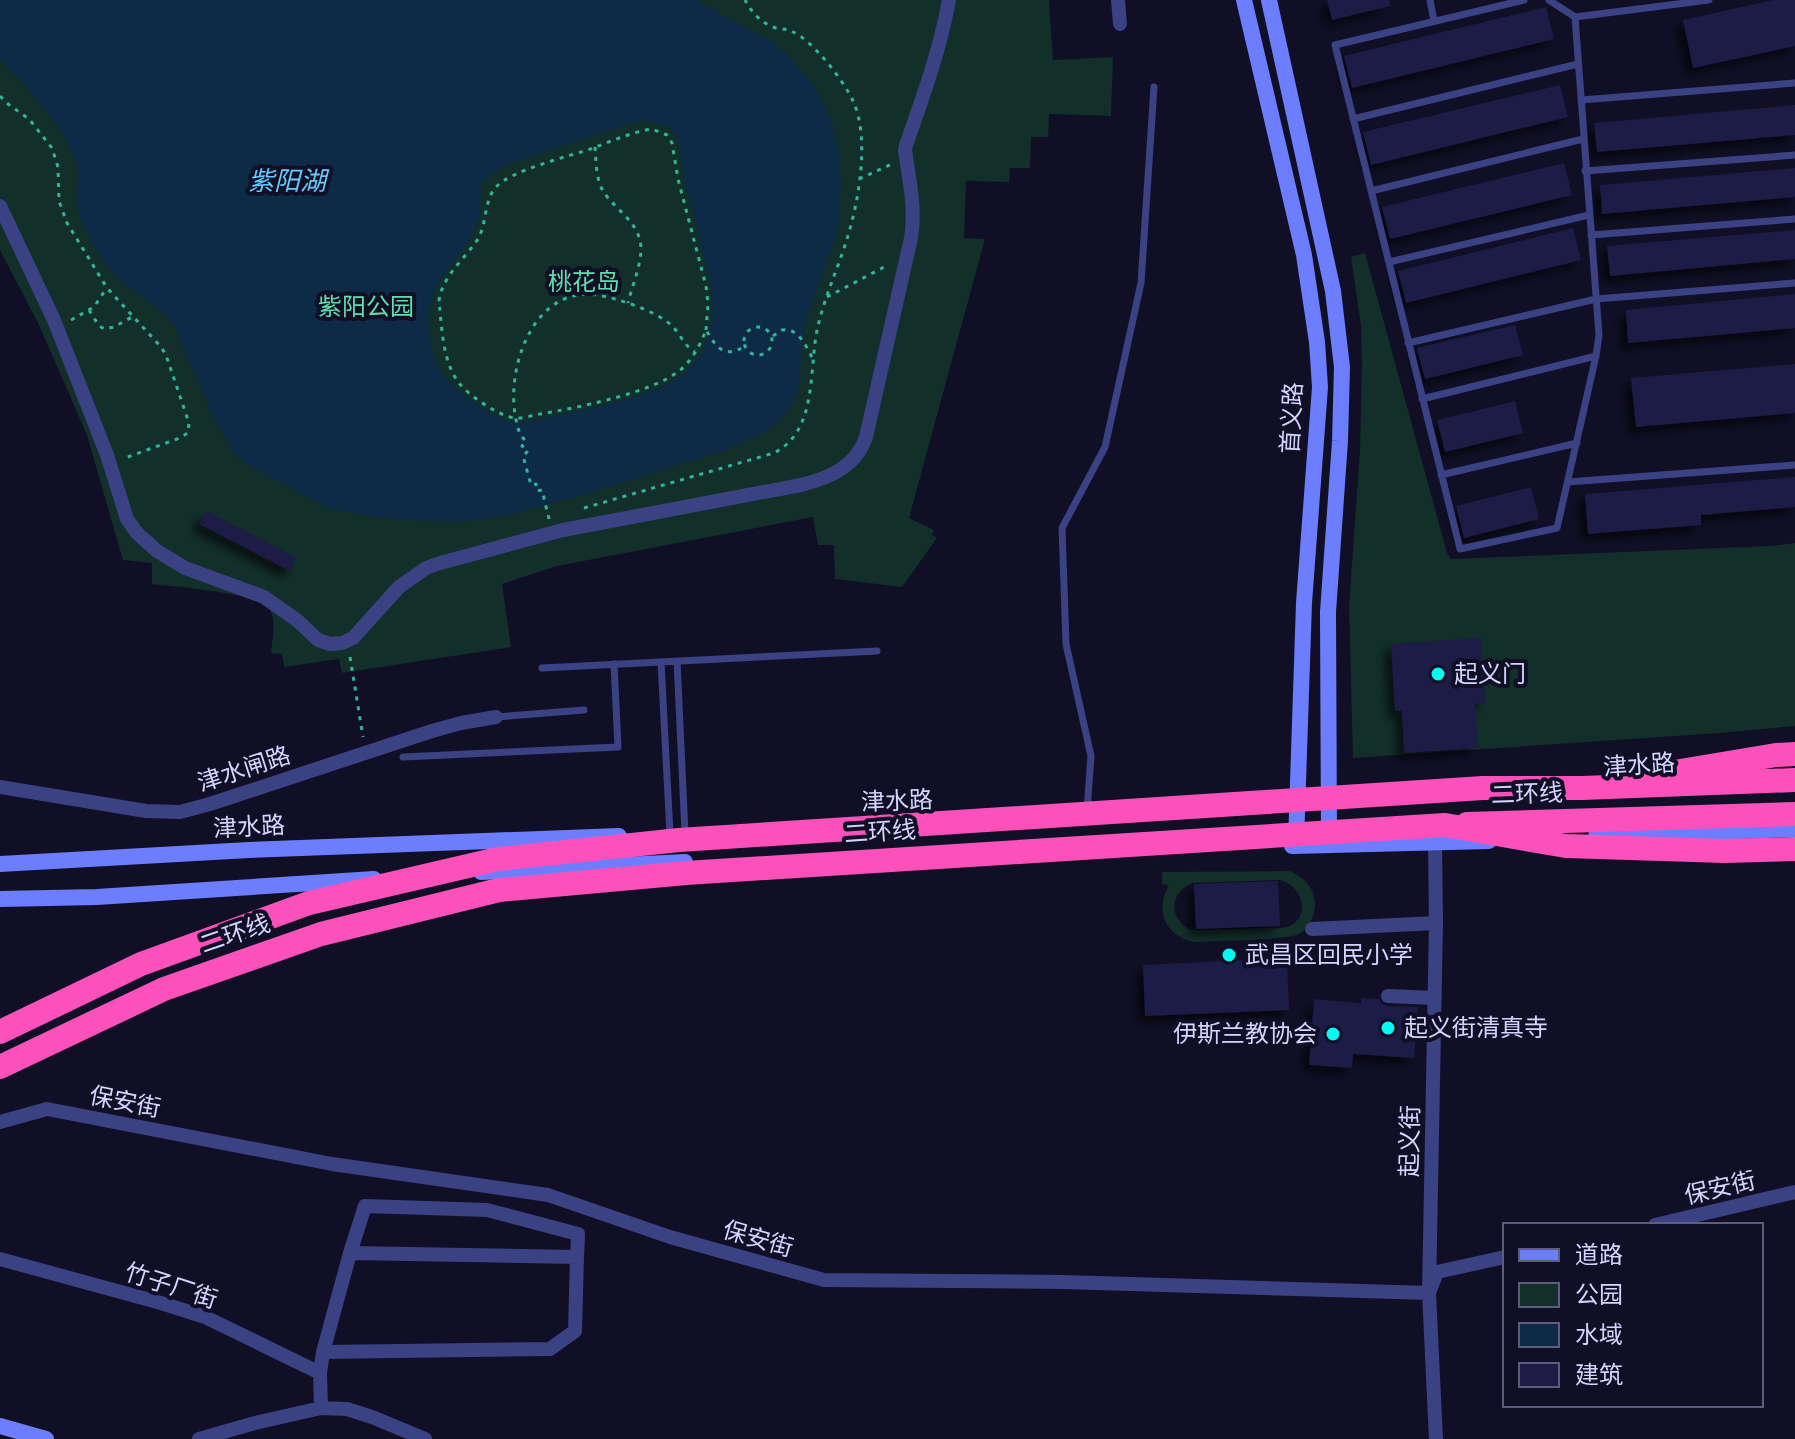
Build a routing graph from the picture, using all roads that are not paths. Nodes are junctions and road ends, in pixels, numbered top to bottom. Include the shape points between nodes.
1 (949, 0) edge
2 (1118, 0) edge
3 (1244, 0) edge
4 (1269, 0) edge
5 (1430, 0) edge
6 (1524, 0) edge
7 (1549, 0) edge
8 (1709, 0) edge
9 (1575, 17) junction
10 (1434, 21) junction
11 (1120, 24) dead end
12 (1578, 64) junction
13 (1795, 83) edge
14 (1154, 87) dead end
15 (1581, 100) junction
16 (1353, 119) junction
17 (1583, 139) junction
18 (1795, 155) edge
19 (1585, 171) junction
20 (1371, 191) junction
21 (0, 206) edge
22 (1589, 215) junction
23 (1795, 219) edge
24 (1591, 235) junction
25 (1389, 262) junction
26 (1795, 283) edge
27 (1596, 299) junction
28 (1408, 343) junction
29 (1596, 356) junction
30 (1422, 399) junction
31 (1577, 443) junction
32 (1795, 465) edge
33 (1441, 475) junction
34 (1568, 482) junction
35 (877, 651) dead end
36 (677, 661) junction
37 (661, 662) junction
38 (614, 664) junction
39 (542, 668) dead end
40 (584, 710) dead end
41 (496, 717) joint
42 (1795, 754) edge
43 (403, 757) dead end
44 (1795, 780) edge
45 (0, 787) edge
46 (1582, 788) junction
47 (1330, 808) junction
48 (1297, 810) junction
49 (1795, 814) edge
50 (1087, 817) junction
51 (1795, 829) edge
52 (677, 833) junction
53 (1440, 834) junction
54 (1329, 845) junction
55 (1296, 846) junction
56 (1795, 849) edge
57 (0, 864) edge
58 (0, 899) edge
59 (1436, 923) junction
60 (1312, 929) dead end
61 (1388, 996) dead end
62 (1435, 998) junction
63 (0, 1032) edge
64 (0, 1067) edge
65 (0, 1122) edge
66 (1795, 1192) edge
67 (1663, 1223) edge
68 (350, 1253) junction
69 (577, 1257) junction
70 (1503, 1257) edge
71 (0, 1259) edge
72 (1429, 1293) junction
73 (323, 1352) junction
74 (320, 1373) junction
75 (321, 1408) junction
76 (0, 1426) edge
77 (46, 1439) edge
78 (199, 1439) edge
79 (425, 1439) edge
80 (1436, 1439) edge

1 - 21 street via 906,145 914,220 859,453 829,476 801,485 563,530 426,568 399,587 347,642 318,640 264,597 185,568 129,524 57,328
2 - 11 street
3 - 48 main road, 首义路 via 1304,255 1320,387 1304,603
4 - 47 main road, 首义路 via 1333,291 1342,367 1328,612
5 - 10 lane
6 - 10 lane
7 - 9 lane
8 - 9 lane
9 - 12 lane
10 - 16 lane via 1335,45
12 - 15 lane
12 - 16 lane
13 - 15 lane
14 - 50 lane via 1141,283 1105,447 1062,528 1066,644 1091,756
15 - 17 lane
16 - 20 lane
17 - 19 lane
17 - 20 lane
18 - 19 lane
19 - 22 lane
20 - 25 lane
22 - 24 lane
22 - 25 lane
23 - 24 lane
24 - 27 lane
25 - 28 lane
26 - 27 lane
27 - 28 lane
27 - 29 lane
28 - 30 lane
29 - 30 lane
29 - 31 lane
30 - 33 lane
31 - 33 lane
31 - 34 lane
32 - 34 lane
33 - 34 lane via 1460,549 1557,528
35 - 36 lane
36 - 37 lane
36 - 52 lane
37 - 38 lane
37 - 52 lane
38 - 39 lane
38 - 43 lane via 618,747
40 - 41 lane
41 - 45 street, 津水闸路 via 461,723 180,812 135,810
42 - 46 highway, bridge
44 - 46 highway, 二环线, bridge
44 - 47 main road, 津水路
46 - 63 highway, 二环线, bridge via 1483,788 695,839 498,859 309,903 141,964
47 - 48 main road, 津水路
47 - 54 main road, 首义路
48 - 50 main road, 津水路
48 - 55 main road, 首义路
49 - 53 highway, 二环线, bridge
50 - 52 main road, 津水路
51 - 53 main road
52 - 57 main road, 津水路
53 - 54 main road
53 - 56 highway, bridge via 1566,846
53 - 59 street, 起义街
53 - 64 highway, 二环线, bridge via 686,873 499,890 321,934 164,989
54 - 55 main road
55 - 58 main road via 652,863
59 - 60 street
59 - 62 street, 起义街
61 - 62 street
62 - 72 street, 起义街
65 - 72 street, 保安街 via 47,1109 332,1164 548,1195 670,1237 824,1280
66 - 67 street, 保安街
68 - 69 street
68 - 69 street via 365,1206 487,1210 578,1234
68 - 73 street
69 - 73 street via 575,1331 550,1349
70 - 72 street via 1437,1272
71 - 74 street, 竹子厂街 via 205,1317
72 - 80 street, 起义街
73 - 74 street
74 - 75 street
75 - 78 street
75 - 79 street via 347,1409
76 - 77 main road

